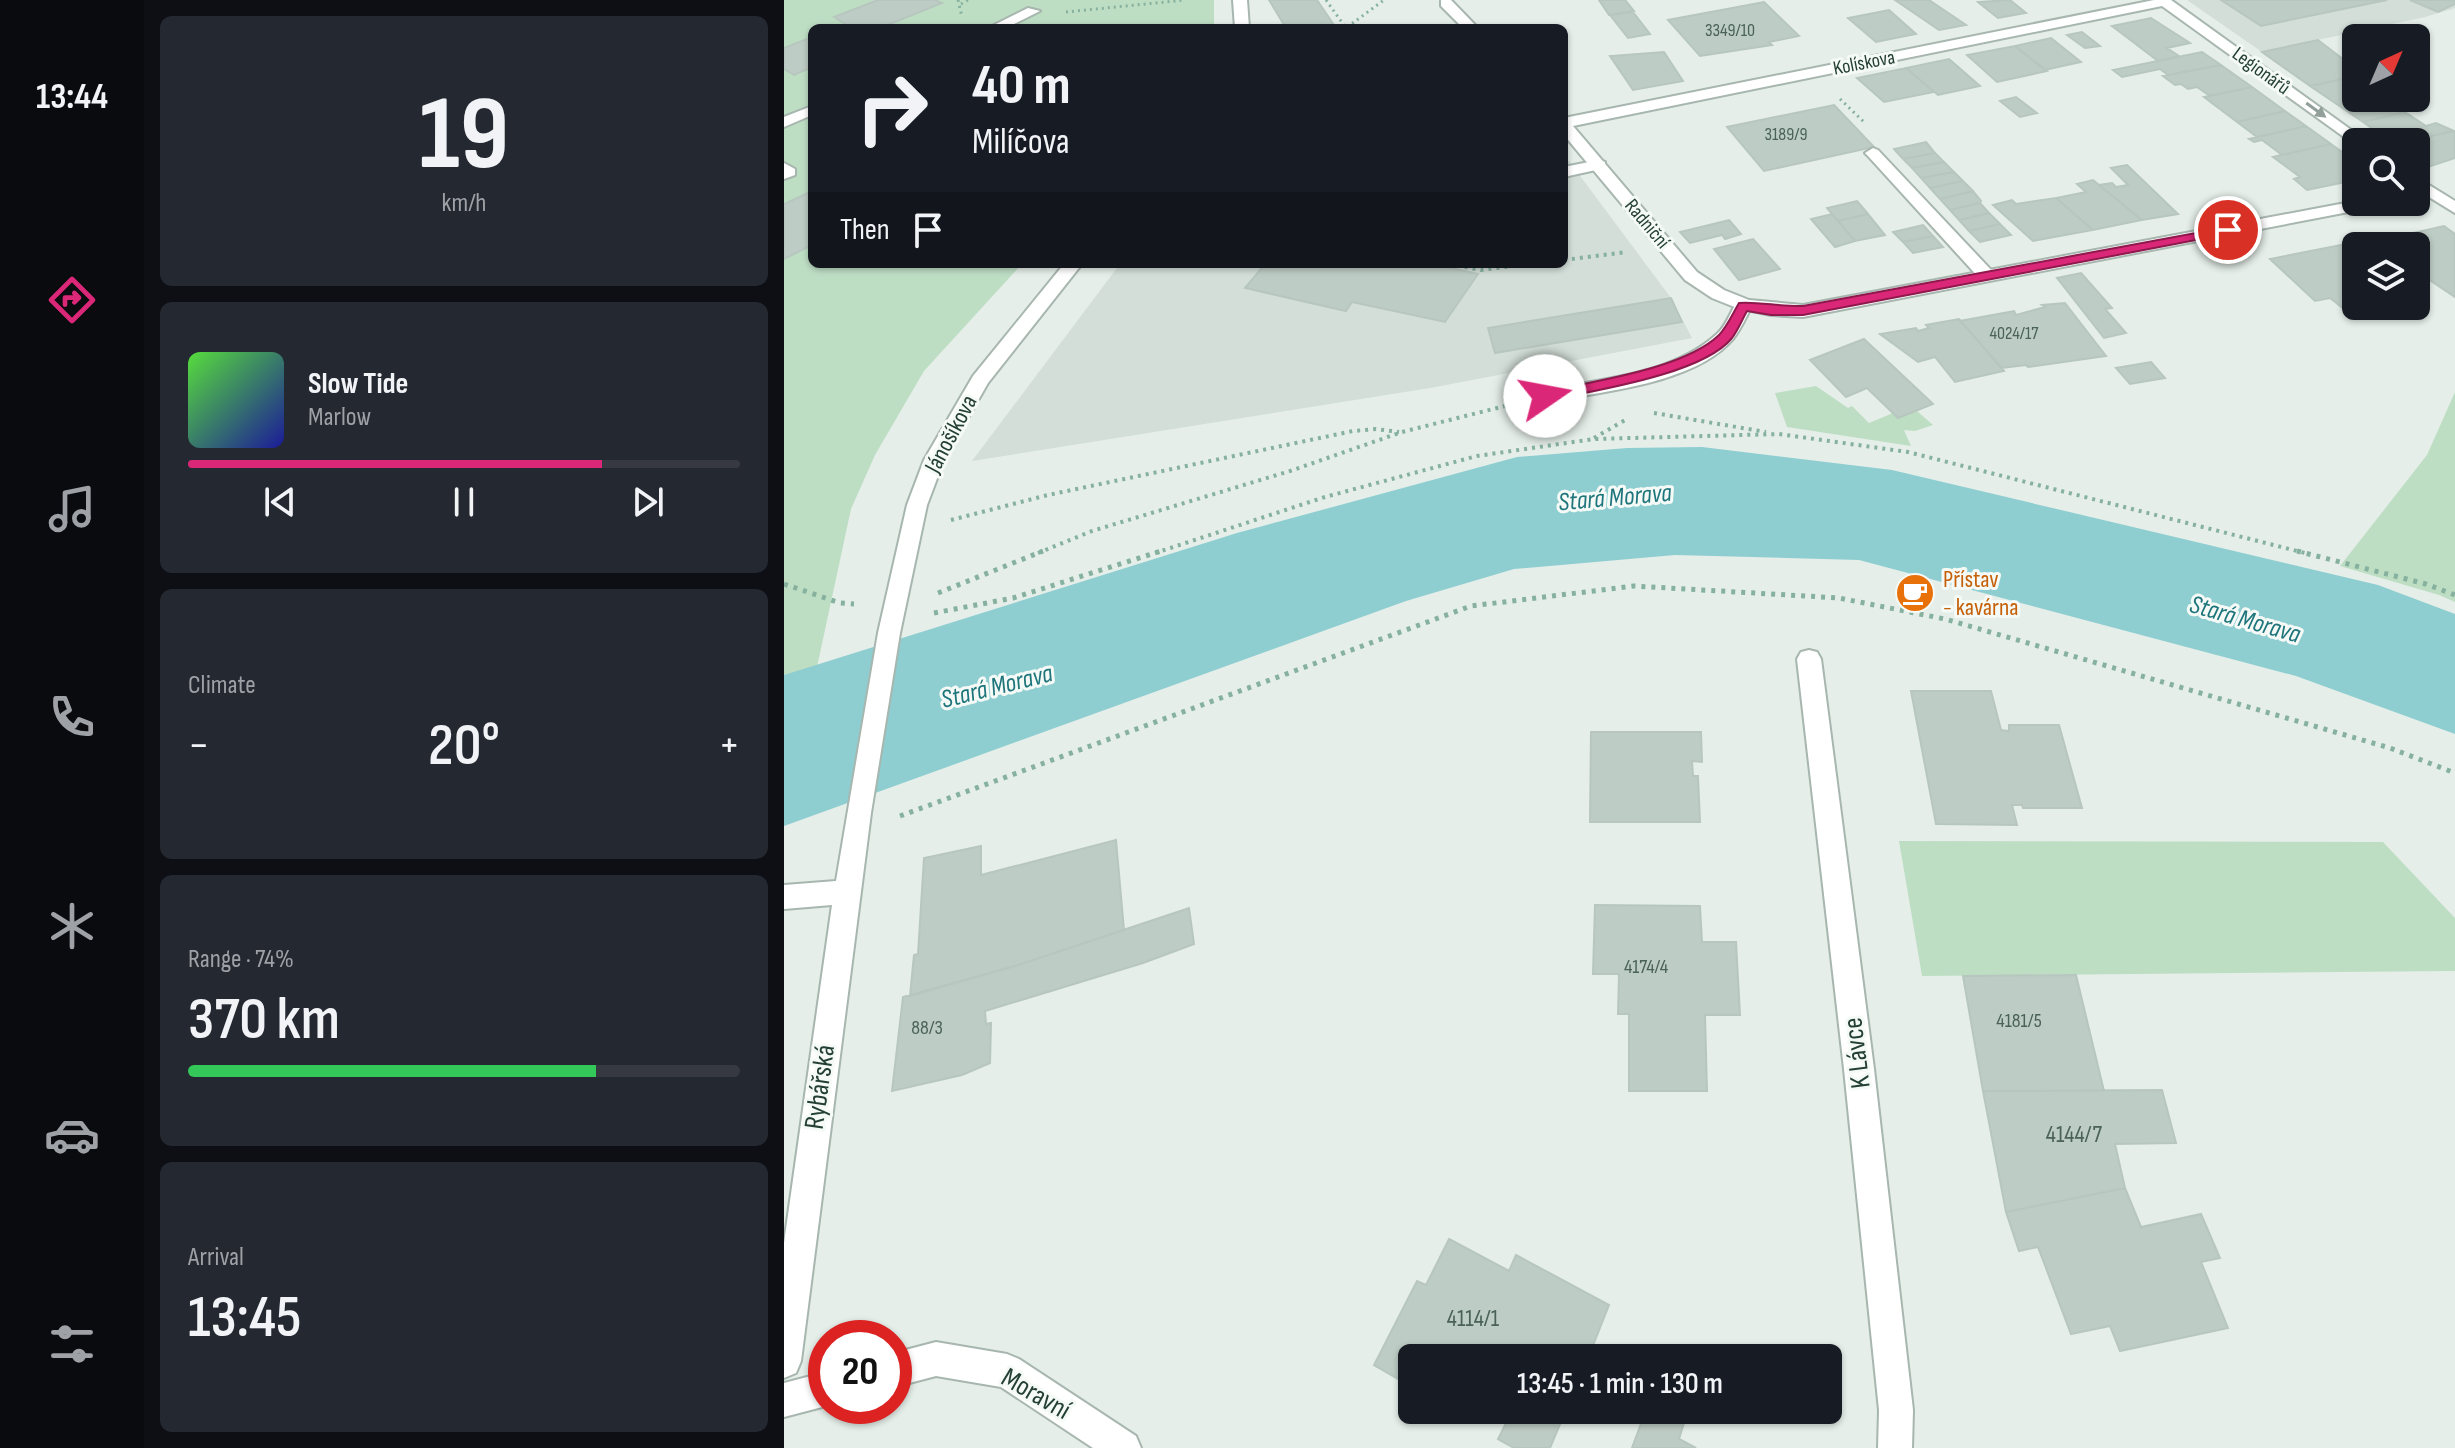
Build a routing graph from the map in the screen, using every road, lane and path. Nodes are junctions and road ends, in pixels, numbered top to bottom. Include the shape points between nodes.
1 (968, 0) edge
2 (1123, 0) edge
3 (1185, 0) edge
4 (1240, 0) edge
5 (1326, 0) edge
6 (1384, 0) edge
7 (2163, 1) edge
8 (960, 2) edge
9 (1446, 3) dead end
10 (1125, 6) junction
11 (1033, 11) joint
12 (966, 24) edge
13 (1004, 24) edge
14 (1242, 24) edge
15 (1343, 24) edge
16 (1351, 24) edge
17 (1467, 24) edge
18 (808, 112) edge
19 (784, 122) edge
20 (1568, 123) edge
21 (1568, 129) edge
22 (2342, 129) edge
23 (1873, 153) dead end
24 (1599, 165) junction
25 (784, 168) edge
26 (1568, 171) edge
27 (784, 174) edge
28 (2455, 184) edge
29 (2430, 192) edge
30 (2430, 197) edge
31 (2455, 208) edge
32 (2342, 209) edge
33 (1636, 251) dead end
34 (1568, 260) edge
35 (1070, 268) edge
36 (1470, 268) edge
37 (1497, 268) edge
38 (1987, 276) junction
39 (1743, 306) junction
40 (1578, 389) junction
41 (1545, 396) joint
42 (1402, 432) junction
43 (1779, 434) junction
44 (945, 522) dead end
45 (784, 584) edge
46 (933, 595) dead end
47 (2455, 595) edge
48 (854, 604) dead end
49 (952, 610) dead end
50 (1809, 659) dead end
51 (2455, 773) edge
52 (857, 823) junction
53 (846, 892) junction
54 (784, 897) edge
55 (784, 1361) edge
56 (912, 1365) edge
57 (808, 1394) edge
58 (784, 1400) edge
59 (1124, 1448) edge
60 (1895, 1448) edge

1 - 8 path
2 - 10 path
3 - 10 path
4 - 14 street
5 - 15 path
6 - 16 path
7 - 20 street, Kolískova
7 -> 22 street, Legionářů
8 - 12 path
9 - 17 street
10 - 11 path via 1055,14
11 - 13 street
18 - 19 street
21 - 24 street, Radniční
23 - 38 street
24 - 26 street
24 - 39 street, Radniční via 1691,276
25 - 27 street via 789,172
28 - 29 street
30 - 31 street
32 - 38 street, Radniční
33 - 34 path
35 - 52 street, Jánošíkova via 980,380 934,460 917,505 889,633
36 - 37 path
38 - 39 street, Radniční via 1803,311
39 - 40 street via 1726,337 1699,355 1650,373
40 - 41 street
40 - 43 path via 1642,411
41 - 42 path
42 - 44 path via 1342,433 1035,497
42 - 46 path via 1092,531
43 - 47 path via 1908,452 1976,468
43 - 49 path via 1594,439 1477,456 1325,497 1054,586
45 - 48 path
50 - 60 street, K Lávce via 1861,1084 1896,1410
51 - 52 path via 2390,748 1945,619 1839,598 1634,586 1471,606
52 - 53 street, Rybářská
53 - 54 street
53 - 55 street, Rybářská
56 - 59 street, Moravní via 936,1359 1007,1371
57 - 58 street

